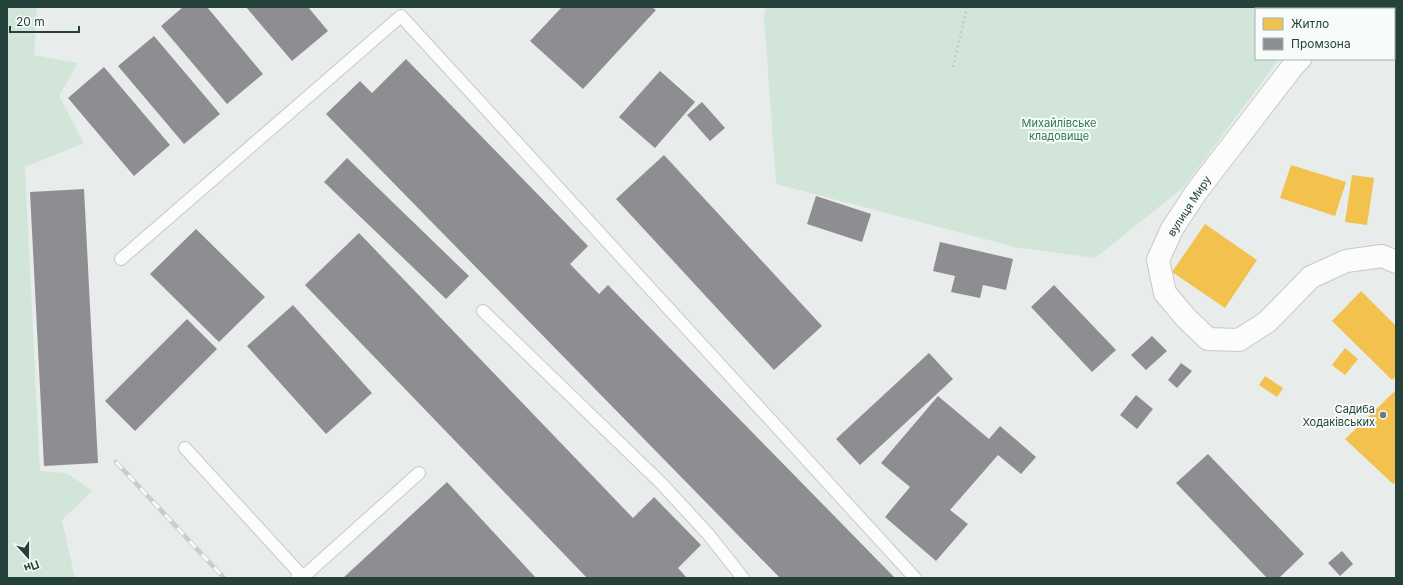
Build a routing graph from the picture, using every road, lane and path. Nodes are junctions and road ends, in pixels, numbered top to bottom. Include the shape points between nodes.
1 (968, 7) edge
2 (1299, 60) edge
3 (953, 67) dead end
4 (122, 259) dead end
5 (1396, 262) edge
6 (483, 311) dead end
7 (185, 448) dead end
8 (419, 473) dead end
9 (300, 578) edge
10 (743, 578) edge
11 (915, 578) edge

1 - 3 path
2 - 5 street, вулиця Миру via 1197,191 1172,229 1158,260 1166,293 1186,318 1208,339 1239,340 1267,322 1311,278 1346,260 1382,256
4 - 11 lane via 401,16
6 - 10 lane via 662,484 708,534
7 - 9 lane
8 - 9 lane

